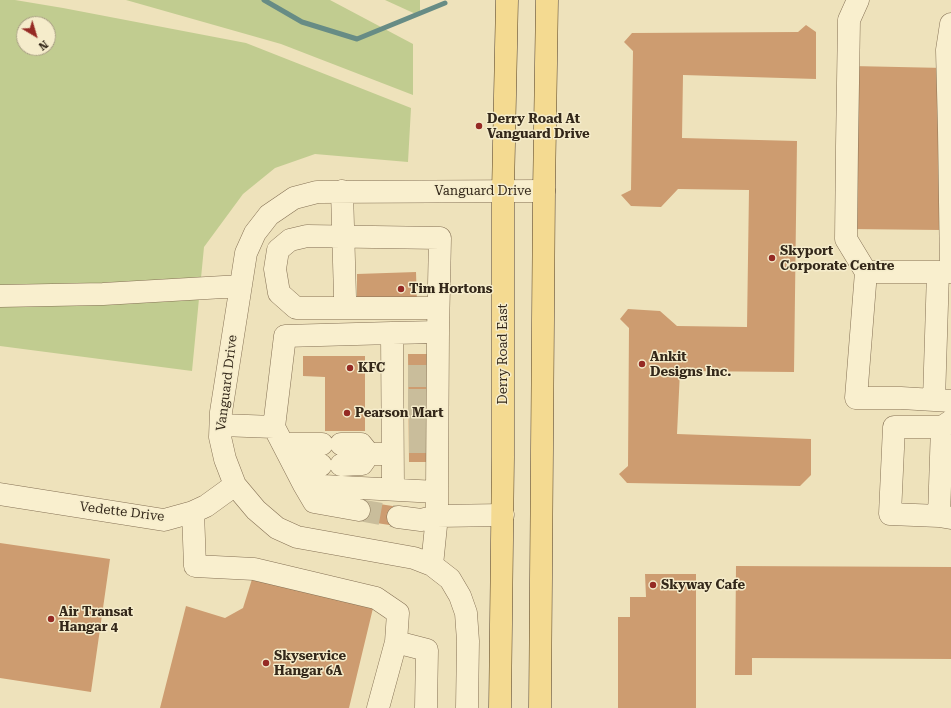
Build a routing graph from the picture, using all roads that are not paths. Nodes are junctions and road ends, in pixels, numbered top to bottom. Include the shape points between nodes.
1 (507, 0) edge
2 (547, 0) edge
3 (858, 0) edge
4 (951, 24) edge
5 (342, 191) junction
6 (503, 191) junction
7 (544, 191) junction
8 (344, 236) junction
9 (866, 272) junction
10 (947, 272) edge
11 (241, 286) junction
12 (0, 296) edge
13 (337, 302) junction
14 (438, 308) junction
15 (438, 332) junction
16 (392, 333) junction
17 (943, 401) edge
18 (946, 424) edge
19 (221, 425) junction
20 (278, 435) junction
21 (398, 446) junction
22 (331, 455) junction
23 (294, 465) junction
24 (304, 485) junction
25 (235, 486) junction
26 (393, 489) junction
27 (437, 492) junction
28 (0, 494) edge
29 (359, 510) tunnel mouth
30 (193, 512) junction
31 (503, 515) junction
32 (437, 516) junction
33 (398, 517) tunnel mouth
34 (945, 517) edge
35 (432, 565) junction
36 (396, 642) junction
37 (378, 708) edge
38 (426, 708) edge
39 (467, 708) edge
40 (500, 708) edge
41 (540, 708) edge

1 - 6 main road, Derry Road East
2 - 7 main road
3 - 9 street via 849,20 846,239
4 - 10 street via 946,50 949,130
5 - 6 street, Vanguard Drive
5 - 8 street
5 - 11 street, Vanguard Drive via 316,192 294,198 270,214 255,233 246,253
6 - 7 street, Vanguard Drive
6 - 31 main road, Derry Road East
7 - 41 main road
8 - 13 street
8 - 13 street via 307,236 290,240 278,250 275,269 279,293 296,308
8 - 14 street via 440,238
9 - 10 street
9 - 17 street via 856,398
10 - 17 street
11 - 12 street via 103,294
11 - 19 street, Vanguard Drive
13 - 14 street
14 - 15 street
15 - 16 street
15 - 27 street via 435,376
16 - 20 street via 284,336
16 - 21 street via 400,376
18 - 34 street
18 - 34 street via 894,427 890,514
19 - 20 street
19 - 25 street, Vanguard Drive via 220,437 225,460
20 - 22 street
20 - 23 street
21 - 22 street via 369,454 360,444
21 - 26 street
22 - 23 street
23 - 24 street
24 - 26 street
24 - 29 street via 314,502
25 - 30 street, Vedette Drive
25 - 35 street, Vanguard Drive via 256,510 277,528 297,538 414,558
26 - 27 street
27 - 32 street
28 - 30 street, Vedette Drive via 164,520
30 - 36 street via 196,566 254,569 376,598 398,613
31 - 32 street
31 - 40 main road, Derry Road East
32 - 33 street via 421,520
32 - 35 street
35 - 39 street, Vanguard Drive via 450,579 466,613
36 - 37 street
36 - 38 street via 428,650

